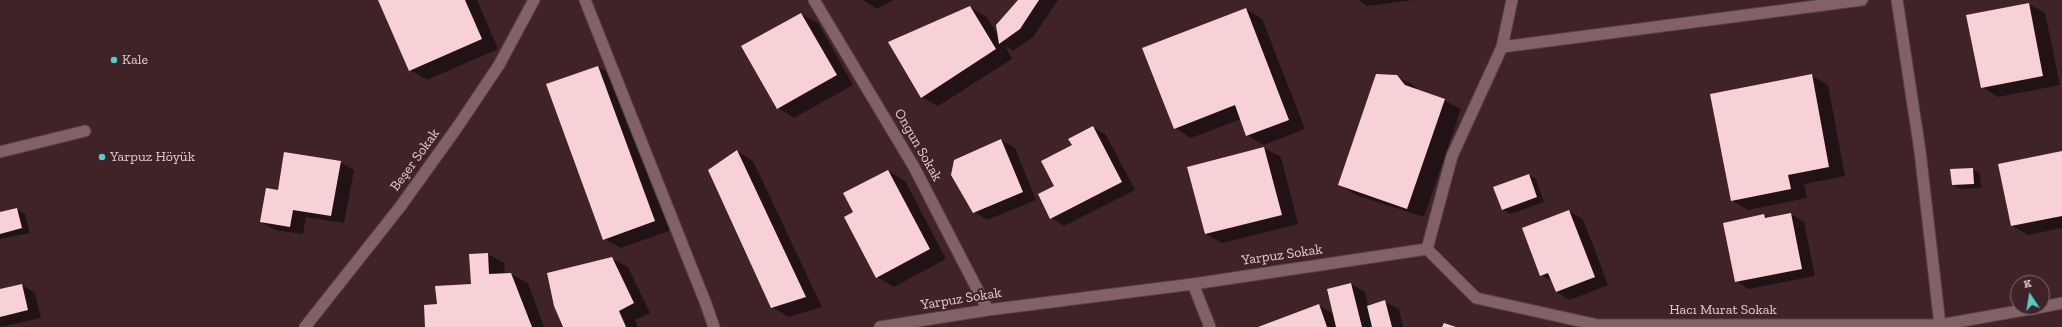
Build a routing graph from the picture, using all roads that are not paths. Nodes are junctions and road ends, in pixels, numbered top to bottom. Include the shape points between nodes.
1 (534, 0) edge
2 (585, 0) edge
3 (814, 0) edge
4 (1512, 0) edge
5 (1862, 0) edge
6 (1897, 0) edge
7 (1502, 47) junction
8 (85, 131) dead end
9 (0, 152) edge
10 (1427, 249) junction
11 (1193, 284) junction
12 (2062, 303) edge
13 (2050, 305) edge
14 (988, 310) junction
15 (2010, 313) edge
16 (1940, 325) junction
17 (1599, 326) edge
18 (305, 327) edge
19 (714, 327) edge
20 (880, 327) edge
21 (1210, 327) edge

1 - 18 street, Beşer Sokak via 499,65 456,129 400,206
2 - 19 street
3 - 14 street, Ongun Sokak via 914,166
4 - 7 street
5 - 7 street
6 - 16 street via 1920,151
7 - 10 street via 1452,156
8 - 9 street
10 - 11 street, Yarpuz Sokak
10 - 17 street, Hacı Murat Sokak via 1476,298
11 - 14 street, Yarpuz Sokak
11 - 21 street
12 - 13 street, Hacı Murat Sokak
14 - 20 street, Yarpuz Sokak
15 - 16 street, Hacı Murat Sokak
16 - 17 street, Hacı Murat Sokak

